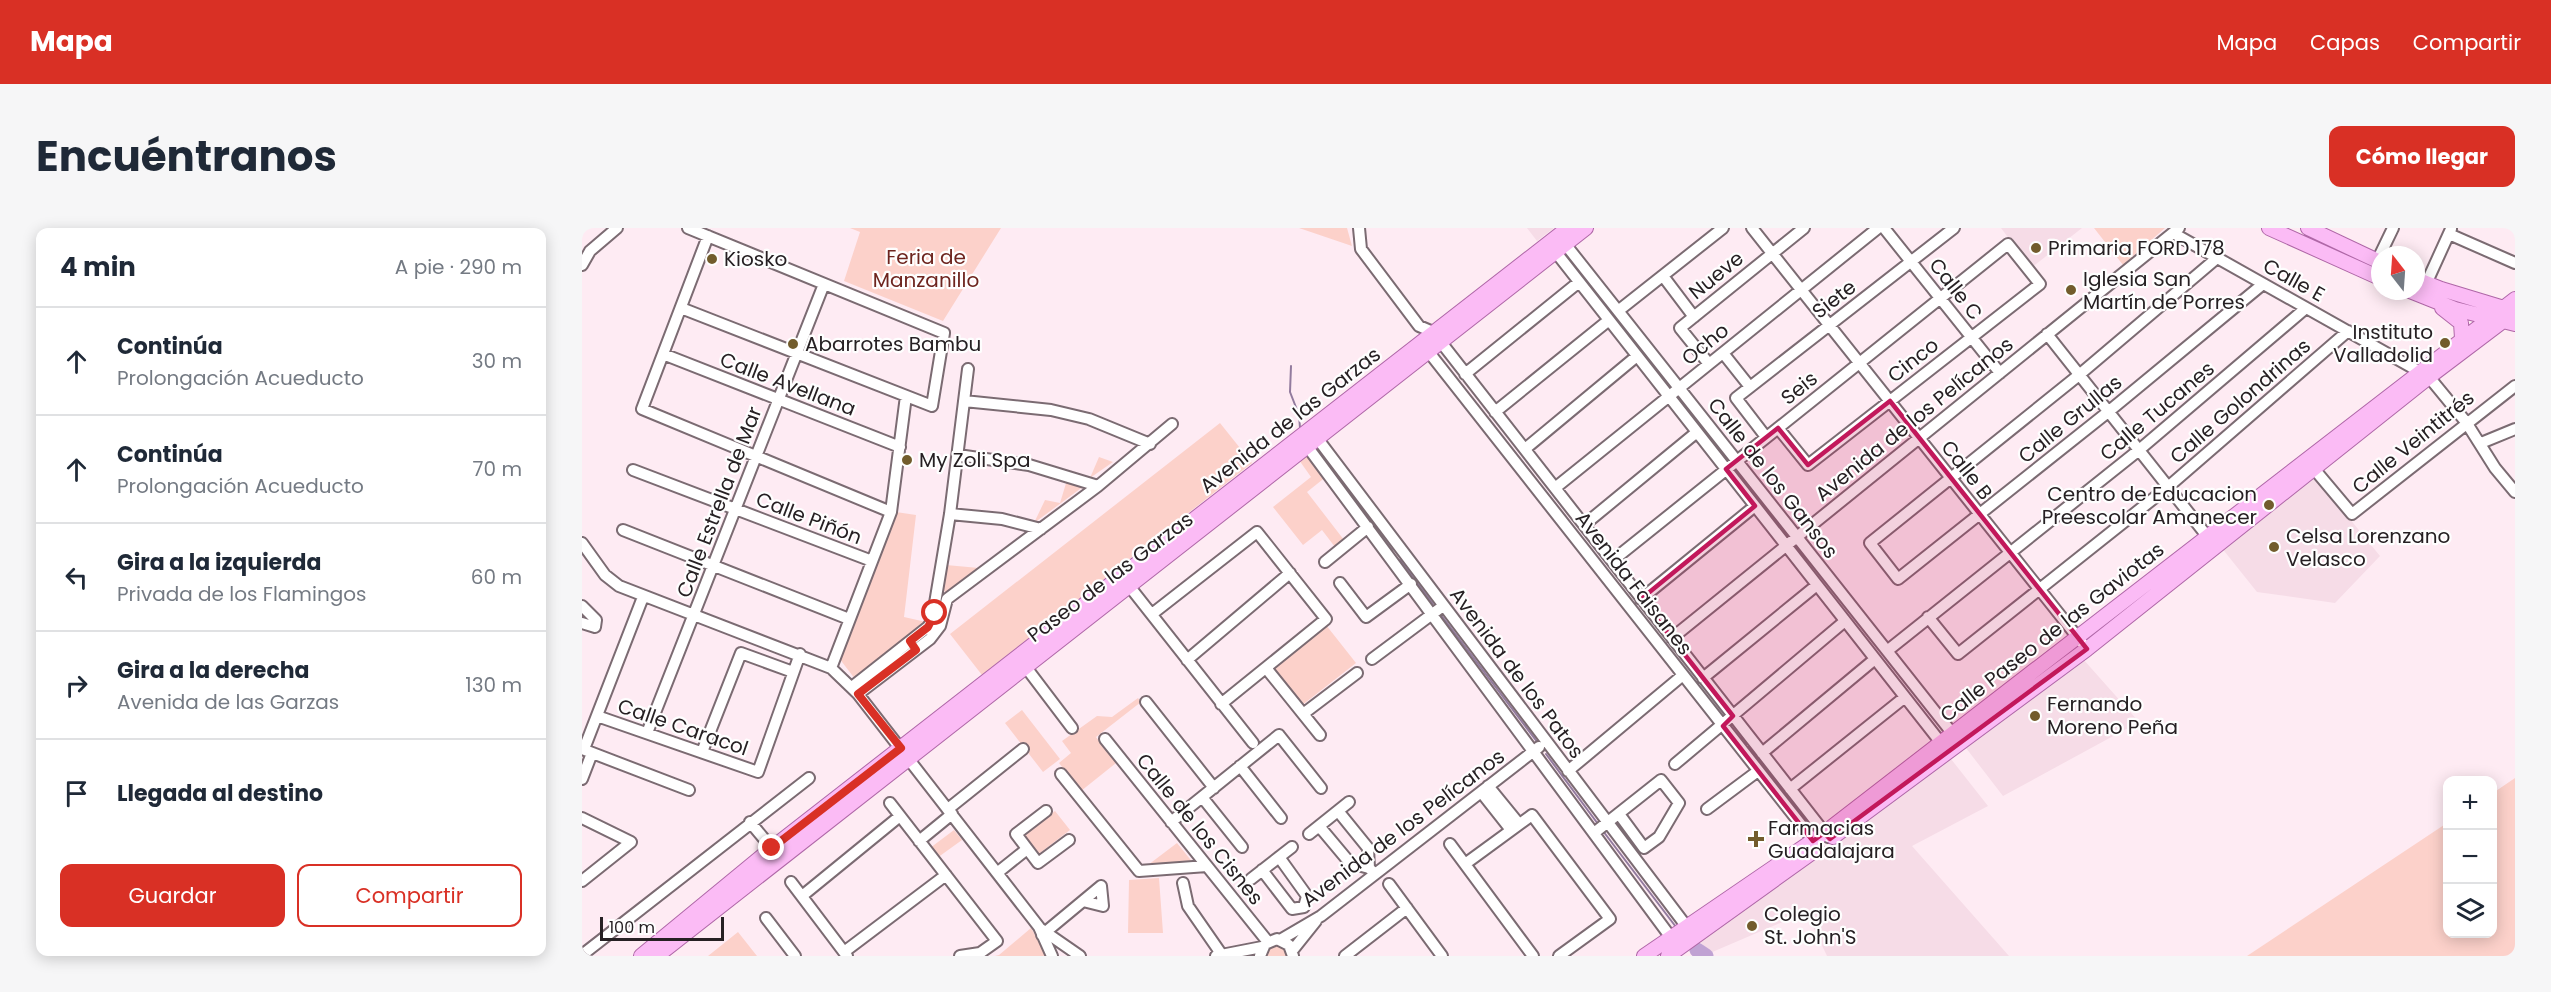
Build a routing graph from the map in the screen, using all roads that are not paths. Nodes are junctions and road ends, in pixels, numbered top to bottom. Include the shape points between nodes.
1 (618, 228) edge
2 (1359, 228) edge
3 (1586, 228) edge
4 (1723, 228) edge
5 (1752, 228) edge
6 (1804, 228) edge
7 (1878, 228) edge
8 (1884, 228) edge
9 (1954, 228) edge
10 (2269, 228) edge
11 (2308, 228) edge
12 (2393, 228) edge
13 (693, 229) edge
14 (2176, 230) edge
15 (2451, 231) edge
16 (2332, 233) edge
17 (712, 234) edge
18 (1559, 240) edge
19 (2008, 244) joint
20 (2385, 246) edge
21 (1772, 253) junction
22 (2371, 253) edge
23 (2217, 258) junction
24 (1911, 261) junction
25 (2515, 263) edge
26 (582, 265) edge
27 (2371, 274) edge
28 (2425, 274) edge
29 (1663, 276) junction
30 (1579, 282) junction
31 (2425, 282) edge
32 (824, 284) junction
33 (2263, 284) junction
34 (1802, 290) junction
35 (1941, 298) junction
36 (2425, 298) edge
37 (2434, 302) junction
38 (681, 308) junction
39 (2306, 308) junction
40 (2512, 309) edge
41 (1618, 311) junction
42 (1694, 316) junction
43 (2490, 316) junction
44 (1609, 320) junction
45 (1829, 325) junction
46 (1419, 326) junction
47 (2348, 332) junction
48 (2047, 334) junction
49 (1436, 336) junction
50 (1971, 338) junction
51 (2462, 338) junction
52 (1424, 346) junction
53 (797, 353) junction
54 (1723, 353) junction
55 (663, 354) junction
56 (1637, 356) junction
57 (1859, 363) junction
58 (1709, 364) junction
59 (968, 369) dead end
60 (2000, 373) junction
61 (1466, 374) junction
62 (2424, 374) junction
63 (2079, 375) junction
64 (2515, 386) edge
65 (1750, 387) junction
66 (1679, 388) junction
67 (906, 396) junction
68 (1669, 396) junction
69 (778, 400) junction
70 (964, 401) junction
71 (1890, 401) junction
72 (1495, 412) junction
73 (2108, 412) junction
74 (2466, 422) junction
75 (1172, 424) dead end
76 (1778, 428) junction
77 (2515, 429) edge
78 (1697, 432) junction
79 (1766, 437) junction
80 (1919, 438) junction
81 (1309, 439) junction
82 (2481, 443) junction
83 (1150, 444) junction
84 (900, 447) junction
85 (1525, 449) junction
86 (2139, 450) junction
87 (957, 455) junction
88 (756, 456) junction
89 (1737, 461) junction
90 (1726, 469) junction
91 (633, 470) dead end
92 (2315, 470) junction
93 (1951, 478) junction
94 (1098, 486) junction
95 (2168, 487) junction
96 (1555, 488) junction
97 (2515, 492) edge
98 (1755, 506) junction
99 (735, 509) junction
100 (891, 512) junction
101 (950, 513) junction
102 (1980, 515) junction
103 (1584, 525) junction
104 (1368, 527) junction
105 (1041, 529) junction
106 (623, 530) dead end
107 (1797, 537) junction
108 (2211, 541) junction
109 (582, 543) edge
110 (1786, 546) junction
111 (2009, 552) junction
112 (872, 561) junction
113 (1612, 561) junction
114 (1325, 562) dead end
115 (713, 565) junction
116 (1290, 573) junction
117 (1126, 582) junction
118 (1340, 583) dead end
119 (1411, 584) junction
120 (1816, 585) junction
121 (2039, 590) junction
122 (643, 597) junction
123 (1641, 599) junction
124 (1443, 605) junction
125 (582, 606) edge
126 (1433, 613) junction
127 (938, 614) junction
128 (1152, 614) junction
129 (693, 616) junction
130 (1928, 617) junction
131 (849, 619) junction
132 (1845, 621) junction
133 (582, 623) edge
134 (1672, 638) junction
135 (2078, 638) junction
136 (2087, 650) junction
137 (1887, 651) junction
138 (800, 654) junction
139 (1372, 659) dead end
140 (1875, 659) junction
141 (1186, 660) junction
142 (1025, 666) junction
143 (831, 668) junction
144 (1266, 668) junction
145 (793, 672) junction
146 (1357, 673) dead end
147 (1683, 675) junction
148 (1703, 678) junction
149 (855, 690) junction
150 (1905, 697) junction
151 (1146, 702) dead end
152 (1221, 704) junction
153 (1303, 714) junction
154 (597, 716) junction
155 (1733, 716) junction
156 (1723, 726) junction
157 (1072, 728) dead end
158 (647, 733) junction
159 (1320, 735) dead end
160 (1105, 739) dead end
161 (1956, 739) junction
162 (1546, 741) junction
163 (1253, 743) dead end
164 (1944, 748) junction
165 (1023, 749) dead end
166 (586, 750) edge
167 (1533, 751) junction
168 (702, 752) junction
169 (905, 753) junction
170 (1762, 753) junction
171 (1675, 764) dead end
172 (1240, 766) junction
173 (1568, 771) junction
174 (1758, 771) junction
175 (1060, 774) dead end
176 (808, 778) dead end
177 (582, 779) edge
178 (1214, 788) junction
179 (1321, 788) dead end
180 (1485, 789) junction
181 (1790, 789) junction
182 (689, 790) dead end
183 (1202, 797) junction
184 (1349, 802) dead end
185 (890, 803) dead end
186 (1707, 809) dead end
187 (1046, 811) dead end
188 (1338, 811) junction
189 (952, 814) junction
190 (1619, 814) junction
191 (900, 816) junction
192 (582, 818) edge
193 (1281, 818) dead end
194 (750, 822) junction
195 (1171, 822) junction
196 (1607, 822) junction
197 (1319, 826) junction
198 (1515, 827) junction
199 (1594, 833) junction
200 (1309, 834) dead end
201 (1069, 840) dead end
202 (1821, 840) junction
203 (921, 843) junction
204 (1450, 844) dead end
205 (1242, 847) dead end
206 (1292, 847) dead end
207 (1029, 851) junction
208 (776, 853) junction
209 (1279, 857) junction
210 (1465, 864) junction
211 (1207, 866) junction
212 (1262, 870) junction
213 (1372, 871) junction
214 (946, 874) junction
215 (999, 875) junction
216 (1251, 879) dead end
217 (582, 881) edge
218 (791, 882) dead end
219 (1183, 883) dead end
220 (1389, 884) dead end
221 (802, 896) junction
222 (1083, 901) dead end
223 (1304, 907) junction
224 (1407, 908) junction
225 (766, 918) dead end
226 (1317, 919) junction
227 (1042, 931) junction
228 (1692, 934) junction
229 (1280, 940) junction
230 (1263, 948) edge
231 (1673, 951) edge
232 (588, 954) edge
233 (845, 954) edge
234 (1292, 954) edge
235 (1219, 955) edge
236 (1340, 955) edge
237 (641, 956) edge
238 (657, 956) edge
239 (795, 956) edge
240 (960, 956) edge
241 (1052, 956) edge
242 (1080, 956) edge
243 (1442, 956) edge
244 (1533, 956) edge
245 (1559, 956) edge
246 (1644, 956) edge

1 - 26 street via 590,251
2 - 46 street via 1361,249
3 - 18 main road
4 - 29 street
5 - 21 street, Calle B
6 - 21 street, Nueve
7 - 34 street, Ocho
8 - 24 street, Calle C
9 - 24 street, Siete
10 - 27 main road
11 - 16 main road
12 - 20 street
13 - 17 street
14 - 23 street, Calle E
14 - 48 street, Avenida de los Pelícanos
15 - 25 street
15 - 28 street
16 - 22 main road
17 - 32 street
17 - 38 street
18 - 30 street
18 - 41 street, Calle de los Gansos
18 - 49 main road, Avenida de las Garzas
19 - 35 street, Seis
19 - 50 street, Cinco via 2040,284
21 - 34 street, Calle B
21 - 42 street, Nueve
23 - 33 street, Calle E
23 - 63 street
24 - 35 street, Calle C
24 - 45 street, Siete
29 - 41 street
29 - 42 street
30 - 44 street
30 - 61 street
31 - 40 main road
32 - 53 street, Calle Estrella de Mar
32 - 67 street via 944,333 932,406
33 - 39 street, Calle E
33 - 73 street, Calle Grullas
34 - 45 street, Calle B
34 - 54 street, Ocho
35 - 50 street, Calle C
35 - 57 street, Seis
36 - 37 main road
37 - 43 main road
37 - 51 main road via 2461,323
38 - 53 street
38 - 55 street
39 - 47 street, Calle E
39 - 86 street, Calle Tucanes
40 - 43 main road
40 - 62 main road, Calle Paseo de las Gaviotas
41 - 66 street, Calle de los Gansos
42 - 58 street, Nueve via 1680,328
43 - 51 main road, Calle Paseo de las Gaviotas
44 - 56 street
44 - 72 street
45 - 57 street, Calle B
45 - 65 street, Siete
46 - 49 street
46 - 52 street
47 - 62 street, Calle E
47 - 95 street, Calle Golondrinas
48 - 60 street, Avenida de los Pelícanos
48 - 63 street
49 - 52 main road, Avenida de las Garzas
49 - 61 street, Avenida Faisanes
50 - 60 street, Calle C
50 - 71 street, Cinco
51 - 62 main road, Calle Paseo de las Gaviotas
52 - 81 main road, Avenida de las Garzas
52 - 147 street, Avenida Faisanes
53 - 67 street
53 - 69 street, Calle Estrella de Mar
54 - 58 street, Ocho
54 - 65 street
55 - 69 street, Calle Avellana
55 - 88 street via 642,409
56 - 68 street
56 - 85 street
57 - 71 street, Calle B
57 - 76 street, Seis
58 - 66 street, Ocho
59 - 70 street
60 - 80 street, Avenida de los Pelícanos
61 - 72 street, Avenida Faisanes
62 - 74 street
62 - 92 main road, Calle Paseo de las Gaviotas
62 - 108 main road, Calle Paseo de las Gaviotas
63 - 73 street
63 - 93 street
64 - 74 street, Calle Veintitrés
65 - 79 street, Siete via 1736,398
66 - 68 street, Ocho
66 - 89 street, Calle de los Gansos
67 - 84 street
68 - 78 street
68 - 96 street, Ocho
69 - 84 street, Calle Avellana
69 - 88 street, Calle Estrella de Mar
70 - 83 street via 1051,410 1089,419
70 - 87 street
71 - 76 street, Cinco via 1808,465
71 - 80 street, Calle B
72 - 85 street, Avenida Faisanes
73 - 86 street
73 - 102 street, Calle Grullas
74 - 82 street
74 - 92 street, Calle Veintitrés via 2352,514
75 - 83 street
76 - 79 street, Seis
77 - 82 street
78 - 90 street
78 - 103 street
79 - 89 street, Seis
80 - 93 street, Calle B
80 - 107 street, Avenida de los Pelícanos
81 - 104 street, Avenida de los Patos
81 - 117 main road, Avenida de las Garzas
81 - 124 street, Avenida de los Patos
82 - 97 street
83 - 94 street
84 - 100 street
85 - 96 street, Avenida Faisanes
86 - 95 street
86 - 111 street, Calle Tucanes
87 - 94 street via 1029,465
87 - 101 street
88 - 99 street, Calle Estrella de Mar
88 - 100 street
89 - 90 street, Seis
89 - 107 street, Calle de los Gansos
90 - 98 street
90 - 113 street, Seis
91 - 99 street, Calle Piñón
92 - 108 main road, Calle Paseo de las Gaviotas
93 - 102 street, Calle B
93 - 102 street, Calle Grullas via 1870,543 1898,579
94 - 105 street
95 - 108 street
95 - 121 street, Calle Golondrinas
96 - 103 street, Avenida Faisanes
98 - 110 street
98 - 123 street
99 - 112 street, Calle Piñón
99 - 115 street, Calle Estrella de Mar
100 - 112 street
101 - 105 street via 1002,519
101 - 127 street
102 - 111 street, Calle B
103 - 113 street, Avenida Faisanes
104 - 114 street
104 - 119 street, Avenida de los Patos
105 - 127 street via 947,599
106 - 115 street
107 - 110 street, Avenida de los Pelícanos
107 - 137 street, Calle de los Gansos
108 - 135 main road, Calle Paseo de las Gaviotas
108 - 136 main road, Calle Paseo de las Gaviotas
109 - 122 street via 605,575
110 - 120 street
110 - 134 street, Avenida de los Pelícanos
111 - 121 street, Calle B
111 - 130 street, Calle Tucanes
112 - 131 street
113 - 123 street, Avenida Faisanes
115 - 129 street, Calle Estrella de Mar
115 - 131 street
116 - 128 street via 1257,532
116 - 141 street
116 - 144 street via 1326,619
117 - 128 street
117 - 142 main road, Paseo de las Garzas
117 - 169 main road, Avenida de las Garzas
118 - 119 street via 1366,617
119 - 126 street, Avenida de los Patos
120 - 132 street
120 - 148 street
121 - 130 street, Calle Golondrinas via 1958,654
121 - 135 street, Calle B
122 - 129 street
122 - 154 street
123 - 134 street, Avenida Faisanes
124 - 126 street
124 - 162 street, Avenida de los Patos
125 - 133 street via 596,620 595,627
126 - 139 street
126 - 167 street, Avenida de los Patos
127 - 149 street via 940,626 930,639 913,645
128 - 141 street
129 - 138 street
129 - 158 street, Calle Estrella de Mar
130 - 137 street, Calle Tucanes
131 - 143 street
132 - 140 street
132 - 155 street
134 - 148 street, Avenida Faisanes
135 - 136 street, Calle B
135 - 161 main road, Calle Paseo de las Gaviotas
136 - 161 main road, Calle Paseo de las Gaviotas
137 - 161 street, Calle de los Gansos
138 - 143 street
138 - 145 street
140 - 150 street
140 - 170 street
141 - 152 street
142 - 157 street
142 - 169 main road, Paseo de las Garzas
143 - 149 street
144 - 152 street
144 - 153 street
145 - 168 street via 741,653
145 - 168 street, Calle Caracol via 758,772
146 - 153 street
147 - 156 street, Avenida Faisanes
147 - 173 street
148 - 155 street, Avenida Faisanes
149 - 169 street
150 - 164 street
150 - 181 street
151 - 178 street
152 - 163 street
153 - 159 street
154 - 158 street, Calle Caracol
154 - 166 street
155 - 156 street
155 - 170 street, Avenida Faisanes
156 - 171 street
156 - 174 street, Avenida Faisanes
158 - 168 street, Calle Caracol
160 - 195 street, Calle de los Cisnes
161 - 164 main road, Calle Paseo de las Gaviotas
162 - 167 street, Avenida de los Pelícanos
162 - 173 street, Avenida de los Patos
164 - 202 main road, Calle Paseo de las Gaviotas
165 - 189 street
166 - 177 street
166 - 182 street
167 - 180 street, Avenida de los Pelícanos
167 - 199 street, Avenida de los Patos
169 - 189 street
169 - 208 main road, Avenida de las Garzas
170 - 181 street, Avenida Faisanes
172 - 178 street
172 - 179 street via 1279,735
172 - 193 street
173 - 196 street, Avenida de los Patos
174 - 186 street
174 - 202 street, Avenida Faisanes
175 - 211 street via 1139,871
176 - 194 street
178 - 183 street
180 - 198 street
180 - 213 street, Avenida de los Pelícanos
181 - 202 street, Avenida Faisanes
183 - 195 street
183 - 205 street
184 - 188 street
185 - 191 street
187 - 207 street via 1016,834
188 - 197 street
188 - 213 street via 1368,848
189 - 203 street
189 - 215 street
190 - 190 street via 1662,780 1679,803 1659,837 1644,848
190 - 196 street
191 - 203 street
191 - 221 street
192 - 217 street via 631,842
194 - 208 street
194 - 232 street
195 - 211 street, Calle de los Cisnes
196 - 199 street
196 - 228 street, Avenida de los Patos
197 - 200 street
197 - 213 street via 1350,863
198 - 210 street
198 - 245 street via 1532,815 1610,919
199 - 231 street, Avenida de los Patos
201 - 207 street via 1038,863
202 - 228 main road, Calle Paseo de las Gaviotas
203 - 214 street
204 - 210 street
206 - 209 street
207 - 215 street
208 - 237 main road, Avenida de las Garzas
208 - 238 main road
209 - 212 street
209 - 223 street via 1307,896
210 - 244 street
211 - 230 street, Calle de los Cisnes
212 - 216 street
212 - 223 street via 1292,909
213 - 226 street, Avenida de los Pelícanos
214 - 233 street
214 - 240 street via 997,941 980,953
215 - 227 street
218 - 221 street
219 - 235 street via 1188,906
220 - 224 street
221 - 233 street
222 - 227 street
223 - 226 street
224 - 236 street
224 - 243 street
225 - 239 street
226 - 229 street, Avenida de los Pelícanos
226 - 234 street
227 - 241 street
227 - 242 street
228 - 231 main road, Calle Paseo de las Gaviotas
229 - 230 street
229 - 234 street via 1289,945
230 - 235 street
231 - 246 main road, Calle Paseo de las Gaviotas

